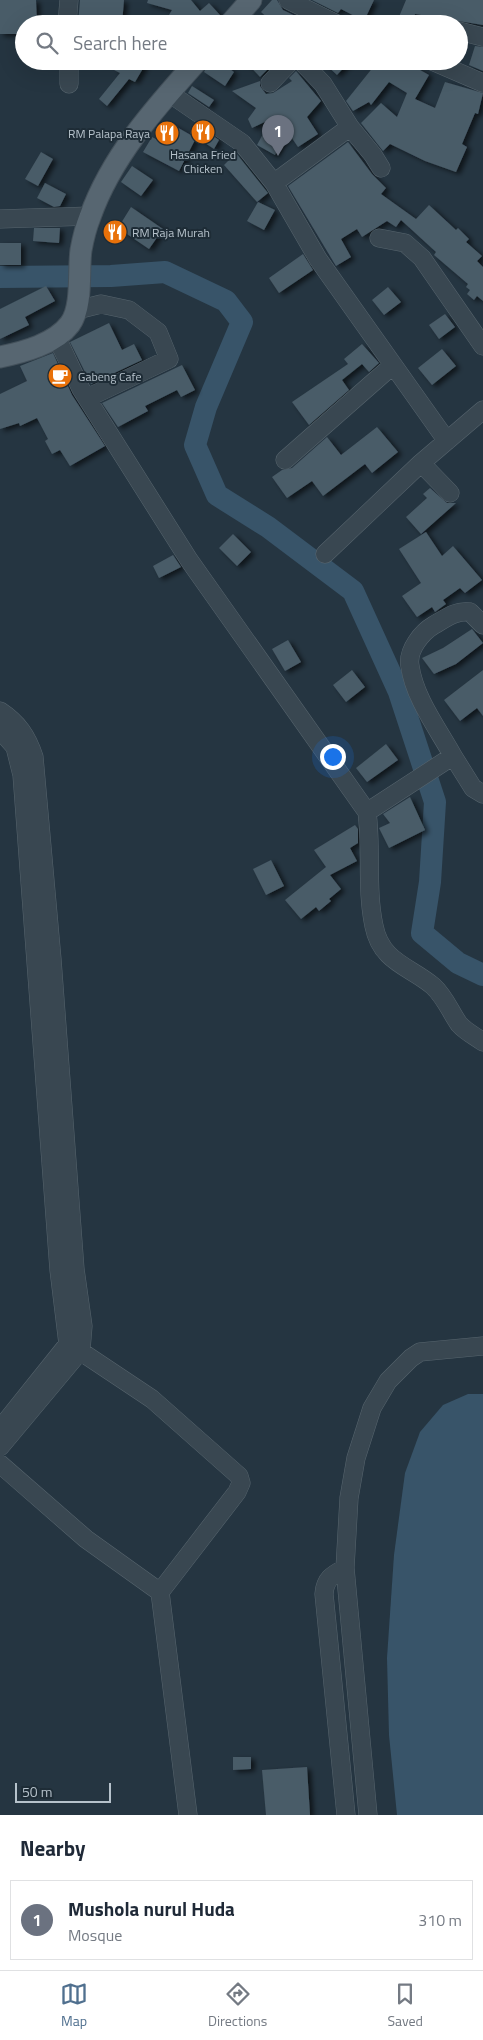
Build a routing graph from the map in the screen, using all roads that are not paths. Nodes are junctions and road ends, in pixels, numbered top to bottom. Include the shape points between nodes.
1 (69, 0) edge
2 (288, 0) edge
3 (246, 1) edge
4 (68, 15) edge
5 (236, 15) edge
6 (316, 15) edge
7 (468, 33) edge
8 (483, 37) edge
9 (69, 70) edge
10 (189, 70) edge
11 (282, 70) edge
12 (309, 70) edge
13 (453, 70) edge
14 (270, 82) dead end
15 (483, 83) edge
16 (69, 84) dead end
17 (169, 92) junction
18 (350, 128) junction
19 (381, 168) dead end
20 (274, 183) junction
21 (90, 216) junction
22 (0, 219) edge
23 (379, 238) dead end
24 (77, 303) junction
25 (57, 338) junction
26 (483, 346) edge
27 (0, 357) edge
28 (393, 366) junction
29 (87, 398) junction
30 (480, 418) edge
31 (447, 441) junction
32 (285, 460) dead end
33 (421, 463) junction
34 (450, 494) dead end
35 (325, 554) dead end
36 (483, 625) edge
37 (0, 710) edge
38 (0, 730) edge
39 (453, 756) junction
40 (483, 794) edge
41 (366, 812) junction
42 (45, 959) junction
43 (483, 1042) edge
44 (483, 1346) edge
45 (74, 1347) junction
46 (0, 1429) edge
47 (0, 1447) edge
48 (0, 1464) edge
49 (345, 1568) junction
50 (160, 1592) junction
51 (188, 1815) edge
52 (346, 1815) edge
53 (368, 1815) edge

1 - 4 street
2 - 6 street
3 - 5 main road
7 - 8 street
9 - 16 street
10 - 17 main road
11 - 14 street
12 - 18 street via 332,96
13 - 15 street
17 - 20 street via 242,143
17 - 21 main road via 119,158 105,180
18 - 19 street
18 - 20 street
20 - 28 street via 318,259
21 - 22 street
21 - 24 main road via 81,250
23 - 26 street via 405,243 422,258
24 - 25 main road via 71,323
24 - 29 street via 129,310 158,332 169,359
25 - 27 main road
25 - 29 street
28 - 31 street
28 - 32 street
29 - 41 street via 189,560
30 - 31 street
31 - 33 street
33 - 34 street
33 - 35 street
36 - 39 street via 470,612 455,612 428,628 415,644 410,657 420,696
37 - 42 street via 16,722 28,738 34,757
38 - 42 street via 15,747 22,774
39 - 40 street via 473,788
39 - 41 street
41 - 43 street via 374,928 381,946 394,961 434,987 465,1030
42 - 45 street via 67,1269 83,1326
44 - 49 street via 420,1352 388,1381 372,1408 356,1458 349,1498
45 - 46 street
45 - 47 street
45 - 50 street via 152,1399 239,1476 241,1483 237,1492
48 - 50 street via 86,1539
49 - 52 street via 330,1576 324,1584 324,1594
49 - 53 street
50 - 51 street

